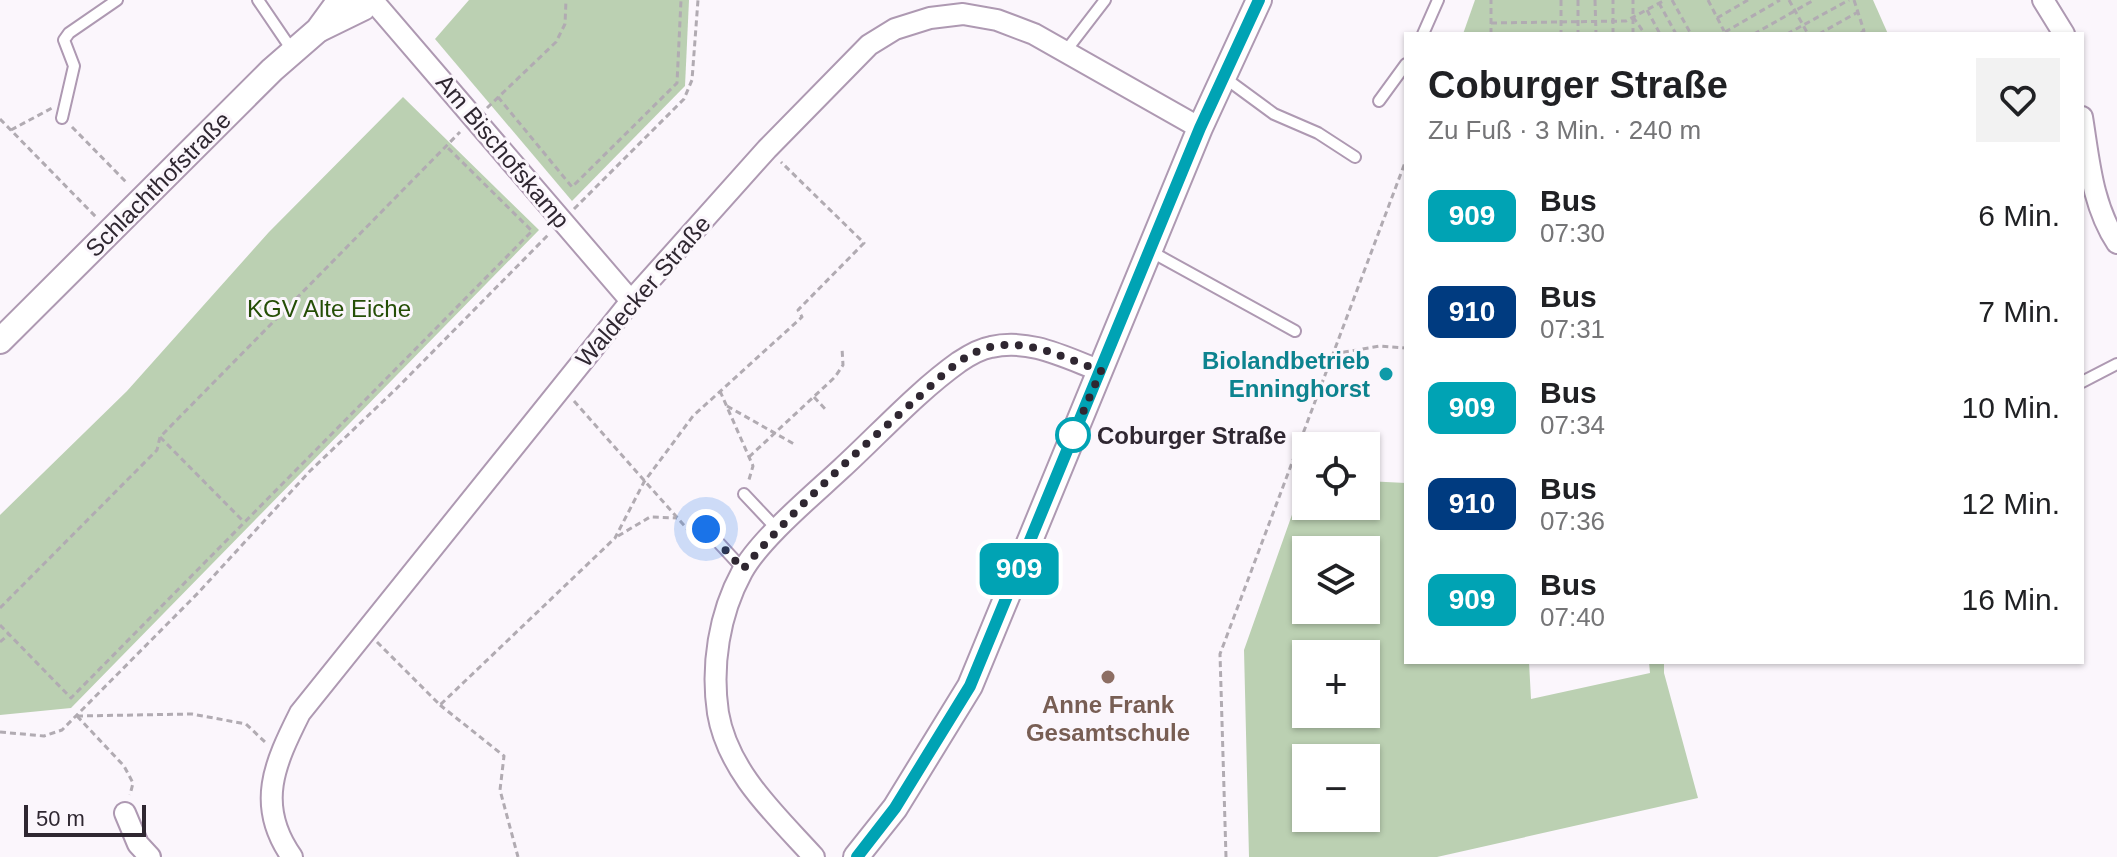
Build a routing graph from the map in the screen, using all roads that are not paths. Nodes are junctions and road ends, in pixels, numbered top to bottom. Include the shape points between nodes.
1 (117, 0) edge
2 (258, 0) edge
3 (1105, 0) edge
4 (1259, 0) edge
5 (1438, 0) edge
6 (2043, 0) edge
7 (360, 2) edge
8 (1424, 32) edge
9 (2063, 32) edge
10 (293, 52) junction
11 (1065, 52) junction
12 (1404, 67) edge
13 (1223, 77) junction
14 (1379, 101) dead end
15 (62, 118) road end
16 (1200, 128) junction
17 (2084, 130) edge
18 (1355, 157) dead end
19 (2117, 243) edge
20 (1150, 251) junction
21 (631, 301) junction
22 (1295, 331) dead end
23 (0, 341) edge
24 (2117, 364) edge
25 (1101, 371) junction
26 (2084, 381) edge
27 (744, 494) road end
28 (706, 529) road end
29 (777, 529) junction
30 (743, 569) junction
31 (125, 813) road end
32 (150, 857) edge
33 (292, 857) edge
34 (814, 857) edge
35 (856, 857) edge

1 - 15 lane via 64,40 74,66
2 - 10 lane
3 - 11 lane
4 - 13 street
5 - 8 lane
6 - 9 street
7 - 10 street, Schlachthofstraße
7 - 21 street, Am Bischofskamp via 475,117
10 - 23 street, Schlachthofstraße
11 - 16 street, Waldecker Straße
11 - 21 street, Waldecker Straße via 997,20 963,14 895,29 869,45 767,149
12 - 14 lane
13 - 16 street
13 - 18 lane via 1274,114
16 - 20 street
17 - 19 street via 2093,186
20 - 22 lane
20 - 25 street
21 - 33 street, Waldecker Straße via 300,713 270,784 275,820
24 - 26 lane
25 - 29 street via 1036,347 1012,344 972,354 898,415
25 - 35 street via 970,686 895,808
27 - 29 lane
28 - 30 lane
29 - 30 street
30 - 34 street via 721,625 719,716 747,783
31 - 32 street via 138,844

